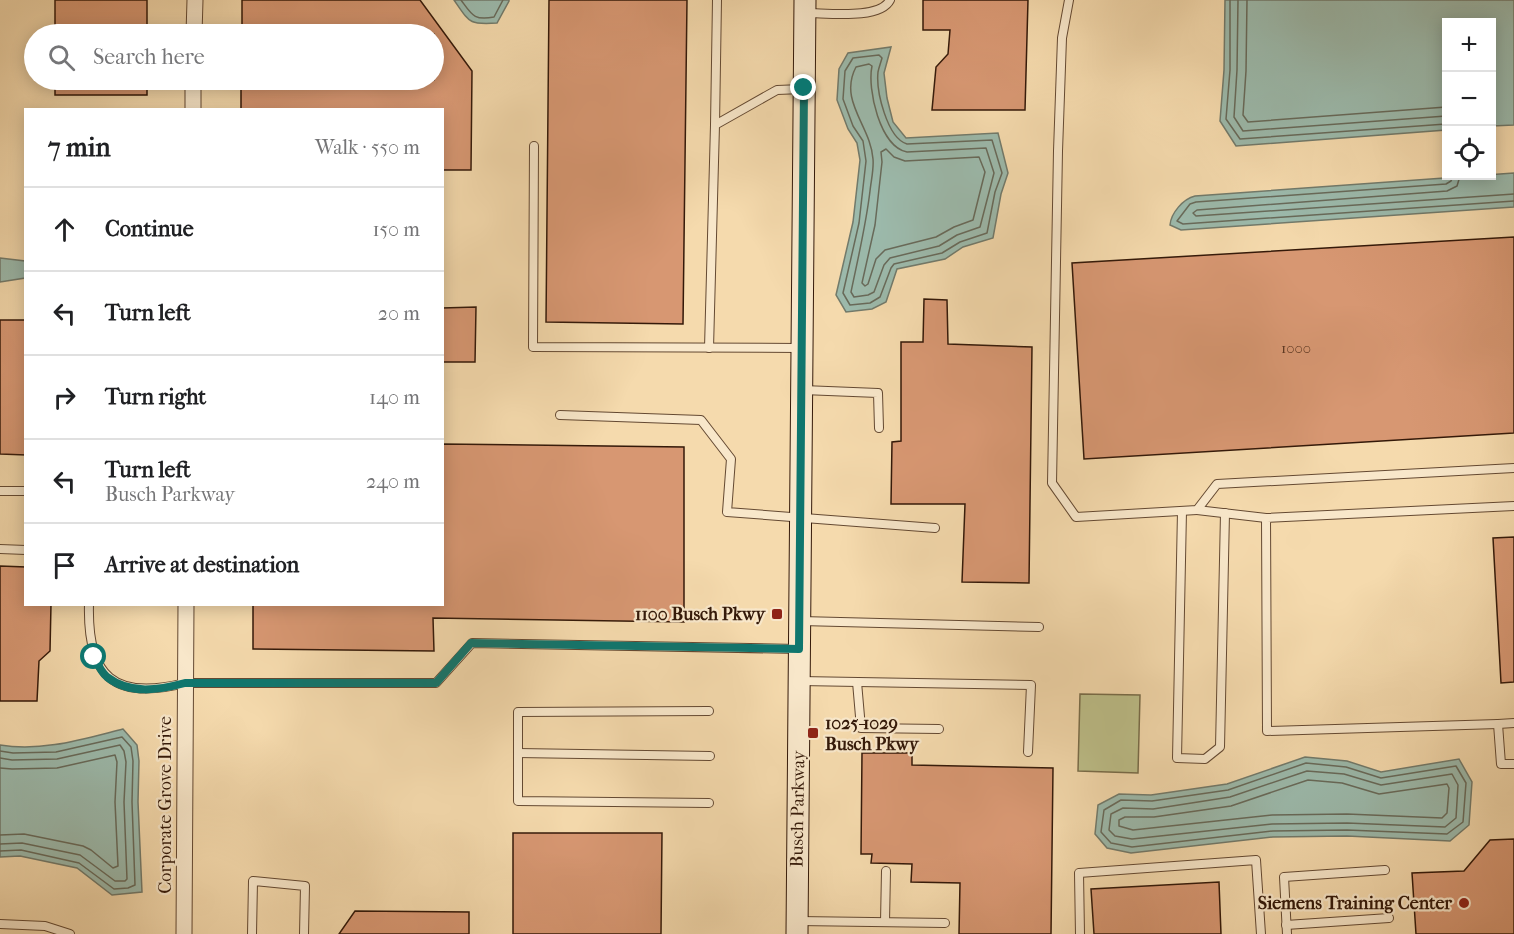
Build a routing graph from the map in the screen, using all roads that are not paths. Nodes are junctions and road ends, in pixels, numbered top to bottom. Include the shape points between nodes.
1 (195, 0) edge
2 (717, 0) edge
3 (890, 0) edge
4 (1069, 0) edge
5 (805, 6) edge
6 (194, 24) edge
7 (804, 88) junction
8 (194, 90) edge
9 (193, 108) edge
10 (715, 124) junction
11 (534, 146) dead end
12 (709, 348) junction
13 (802, 348) junction
14 (801, 390) junction
15 (560, 415) dead end
16 (879, 428) dead end
17 (1514, 468) edge
18 (0, 491) edge
19 (24, 491) edge
20 (1514, 506) edge
21 (1197, 510) junction
22 (1182, 511) junction
23 (1225, 513) junction
24 (801, 516) junction
25 (1266, 518) junction
26 (935, 528) dead end
27 (0, 549) edge
28 (24, 550) edge
29 (89, 606) edge
30 (186, 606) edge
31 (800, 621) junction
32 (1039, 627) dead end
33 (799, 649) junction
34 (799, 681) junction
35 (857, 682) junction
36 (185, 683) junction
37 (709, 711) dead end
38 (1514, 723) edge
39 (1498, 724) junction
40 (939, 729) dead end
41 (1028, 752) dead end
42 (518, 753) junction
43 (710, 756) dead end
44 (1514, 764) edge
45 (710, 802) dead end
46 (1385, 870) dead end
47 (886, 871) dead end
48 (1389, 918) dead end
49 (885, 922) junction
50 (945, 923) dead end
51 (0, 924) edge
52 (1286, 925) junction
53 (797, 928) edge
54 (70, 934) edge
55 (184, 934) edge
56 (252, 934) edge
57 (304, 934) edge
58 (1080, 934) edge
59 (1261, 934) edge
60 (1287, 934) edge

1 - 6 street
2 - 10 lane
3 - 5 lane via 887,7 872,13
4 - 22 lane via 1062,38 1058,151 1052,483 1076,517
5 - 7 street, Busch Parkway
7 - 10 lane via 777,90
7 - 13 street, Busch Parkway
8 - 9 street
10 - 12 lane
11 - 12 lane via 533,347
12 - 13 lane
13 - 14 street, Busch Parkway
14 - 16 lane via 878,393
14 - 24 street, Busch Parkway
15 - 24 lane via 700,420 731,459 727,512
17 - 21 lane via 1217,484
18 - 19 lane
20 - 25 lane
21 - 22 lane
21 - 23 lane
22 - 23 lane via 1177,758 1205,759 1220,747
23 - 25 lane
24 - 26 lane
24 - 31 street, Busch Parkway
25 - 39 lane via 1267,731
27 - 28 lane
29 - 36 lane via 94,657 105,675 122,686 139,690
30 - 36 street, Corporate Grove Drive
31 - 32 lane
31 - 33 street, Busch Parkway
33 - 34 street, Busch Parkway
33 - 36 lane via 471,643 436,683
34 - 35 lane
34 - 53 street, Busch Parkway
35 - 40 lane via 861,728
35 - 41 lane via 1031,685
36 - 55 street, Corporate Grove Drive
37 - 42 lane via 518,712
38 - 39 lane
39 - 44 lane via 1501,764
42 - 43 lane
42 - 45 lane via 518,801
46 - 52 lane via 1284,877
47 - 49 lane
48 - 52 lane
49 - 50 lane
49 - 53 lane
51 - 54 lane via 45,926
52 - 60 lane
56 - 57 lane via 253,881 305,886
58 - 59 lane via 1079,873 1256,860

